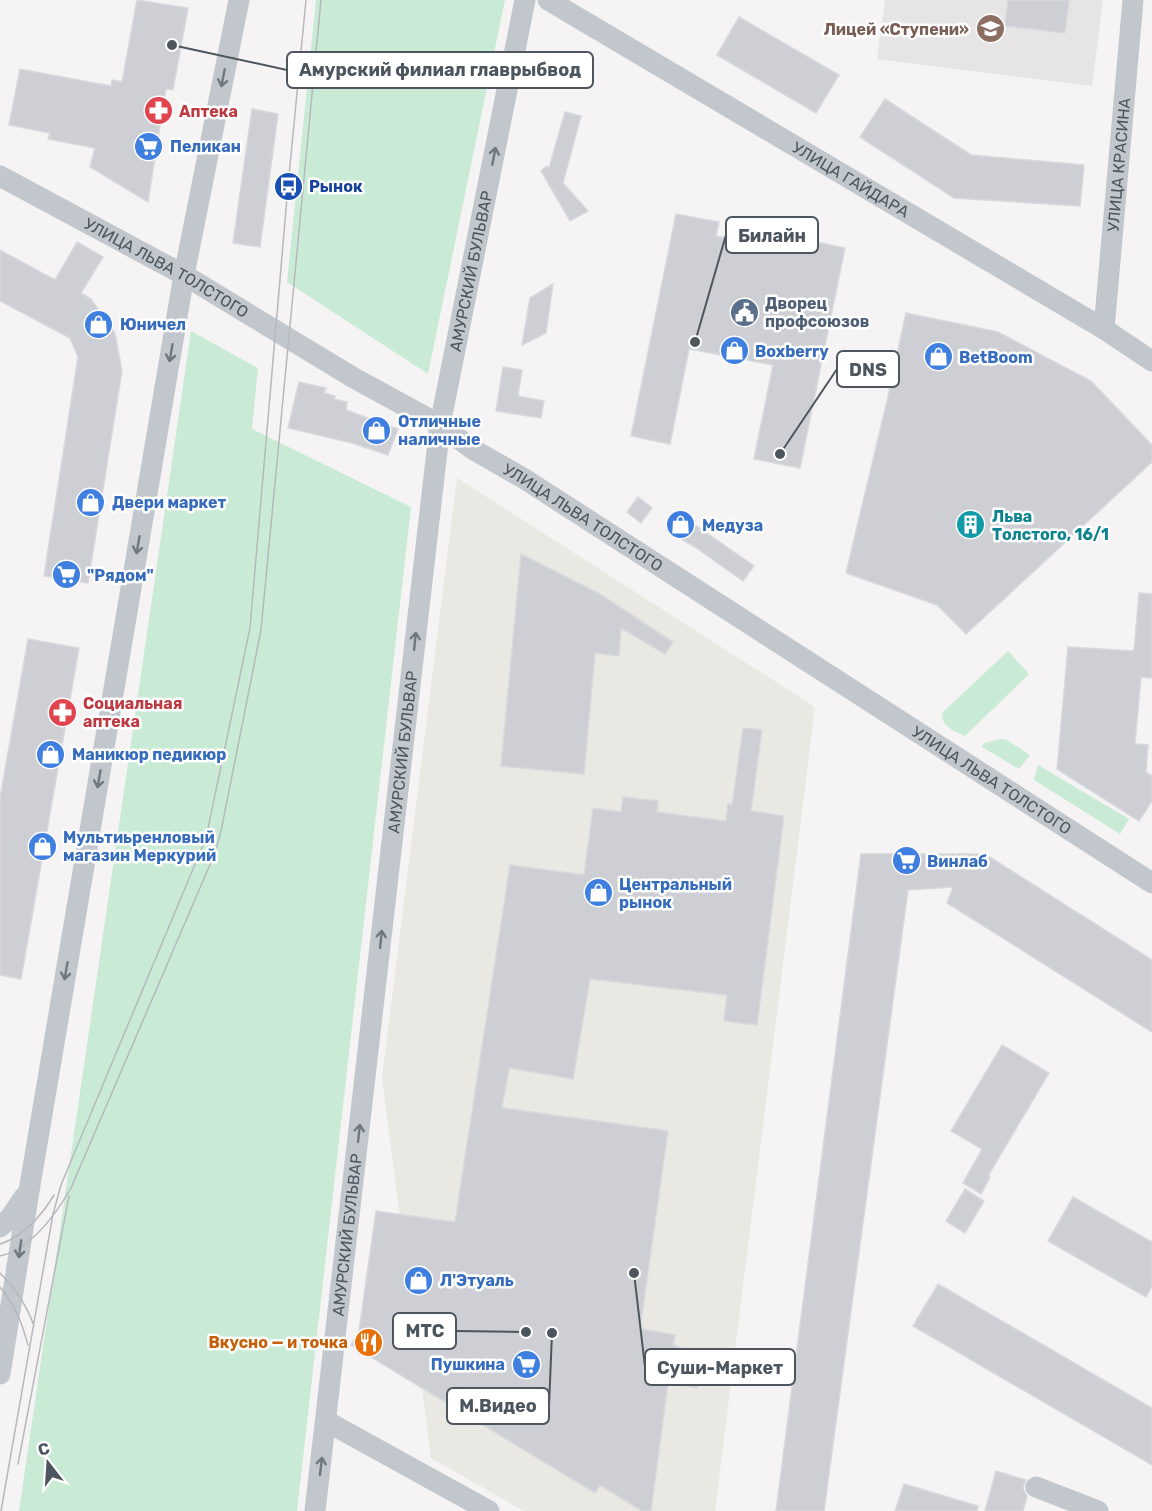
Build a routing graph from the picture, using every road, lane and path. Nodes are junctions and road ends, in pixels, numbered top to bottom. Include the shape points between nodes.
1 (239, 0) edge
2 (525, 0) edge
3 (548, 0) edge
4 (1133, 0) edge
5 (0, 176) edge
6 (184, 275) junction
7 (1104, 329) junction
8 (1152, 362) edge
9 (440, 425) junction
10 (1152, 883) edge
11 (29, 1191) junction
12 (0, 1227) edge
13 (0, 1316) edge
14 (1, 1366) edge
15 (326, 1421) junction
16 (1036, 1487) dead end
17 (315, 1511) edge
18 (489, 1511) edge
19 (1098, 1511) edge

1 -> 6 street
9 -> 2 street, АМУРСКИЙ БУЛЬВАР
3 - 7 street, УЛИЦА ГАЙДАРА
4 - 7 street, УЛИЦА КРАСИНА
5 - 6 street, УЛИЦА ЛЬВА ТОЛСТОГО
6 - 9 street, УЛИЦА ЛЬВА ТОЛСТОГО
6 -> 11 street
7 - 8 street, УЛИЦА ГАЙДАРА
9 - 10 street, УЛИЦА ЛЬВА ТОЛСТОГО
15 -> 9 street, АМУРСКИЙ БУЛЬВАР
11 - 12 street
11 -> 14 street
13 - 14 street
17 -> 15 street, АМУРСКИЙ БУЛЬВАР
15 - 18 street
16 - 19 street

